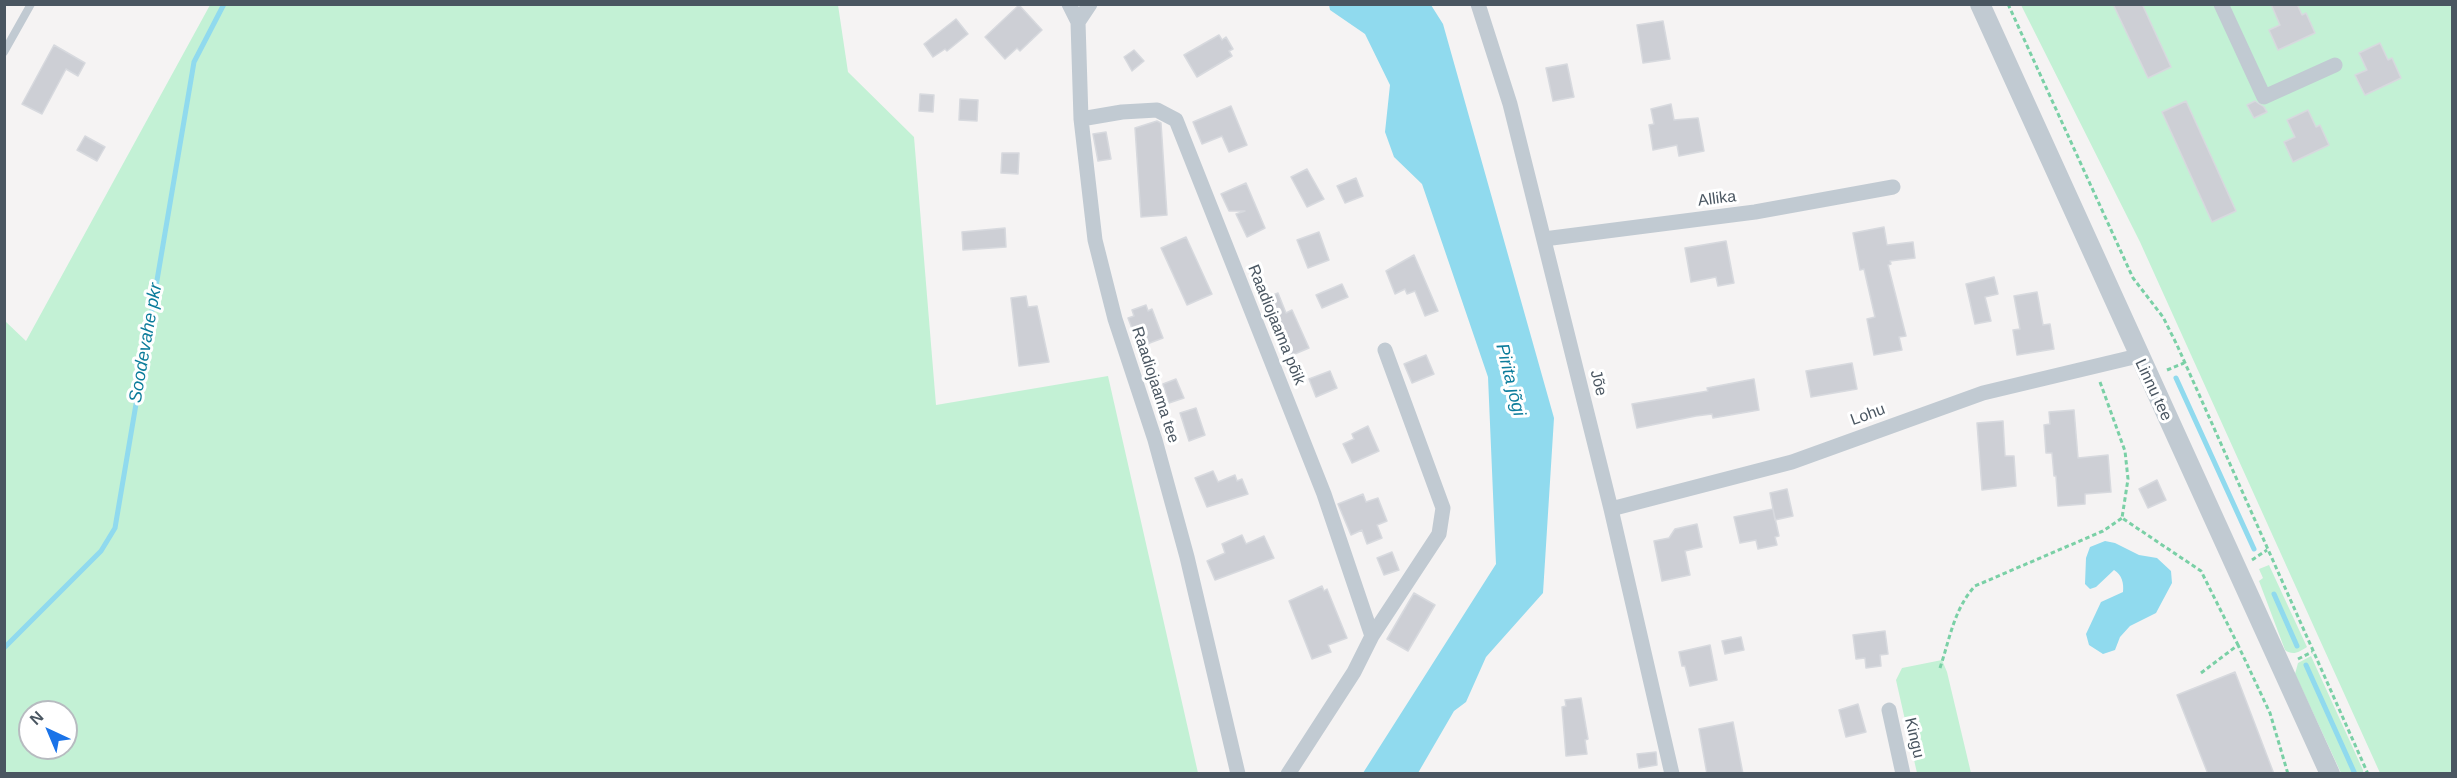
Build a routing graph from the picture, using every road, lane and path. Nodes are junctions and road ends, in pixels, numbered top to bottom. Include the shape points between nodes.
1 (31, 4) edge
2 (1069, 4) edge
3 (1090, 4) edge
4 (1478, 4) edge
5 (1980, 4) edge
6 (2008, 4) edge
7 (2221, 4) edge
8 (1078, 22) junction
9 (4, 52) edge
10 (2335, 65) dead end
11 (1082, 119) junction
12 (1893, 187) dead end
13 (1544, 238) junction
14 (1385, 350) dead end
15 (2138, 356) junction
16 (2094, 367) junction
17 (1611, 508) junction
18 (2122, 518) junction
19 (2267, 550) junction
20 (2256, 568) dead end
21 (1372, 636) junction
22 (2238, 645) junction
23 (1940, 668) dead end
24 (2201, 673) dead end
25 (1889, 710) dead end
26 (1239, 774) edge
27 (1288, 774) edge
28 (1672, 774) edge
29 (1903, 774) edge
30 (2288, 774) edge
31 (2330, 774) edge
32 (2368, 774) edge

1 - 9 lane
2 - 8 street, Raadiojaama tee
3 - 8 street
4 - 13 street, Jõe via 1510,104
5 - 15 street, Linnu tee
6 - 19 path via 2133,278 2163,317
7 - 10 street via 2264,97
8 - 11 street, Raadiojaama tee
11 - 21 street, Raadiojaama põik via 1157,110 1176,120 1324,494
11 - 26 street, Raadiojaama tee via 1095,240 1181,536
12 - 13 street, Allika via 1755,212
13 - 17 street, Jõe
14 - 21 street via 1443,508 1439,534
15 - 16 street, Lohu
15 - 31 street, Linnu tee
16 - 17 street, Lohu via 1983,393 1792,462
16 - 18 path via 2125,451 2128,479
17 - 28 street, Jõe
18 - 22 path via 2201,571
18 - 23 path via 2093,536 1975,586 1963,599 1953,622
19 - 20 path via 2252,558
19 - 32 path
21 - 27 street via 1354,672
22 - 24 path
22 - 30 path via 2270,713
25 - 29 street, Kingu

